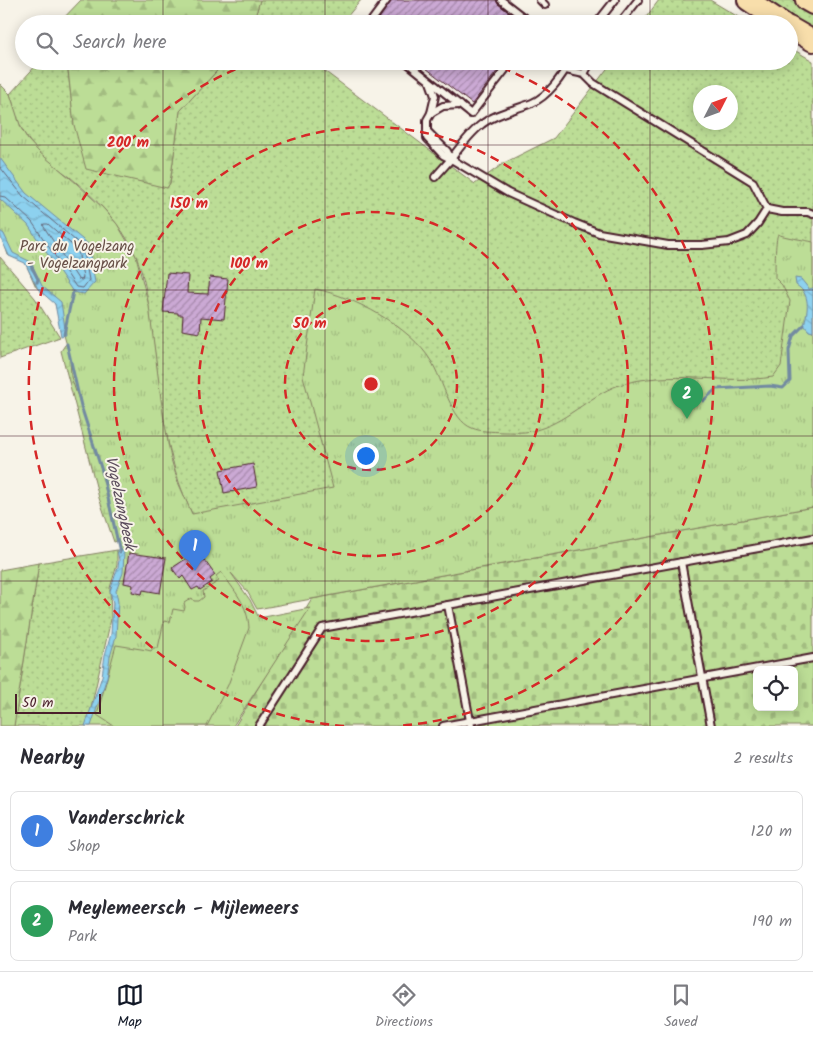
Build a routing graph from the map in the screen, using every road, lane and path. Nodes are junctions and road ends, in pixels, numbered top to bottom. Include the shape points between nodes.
1 (387, 0) edge
2 (501, 0) edge
3 (615, 0) edge
4 (638, 0) edge
5 (748, 0) edge
6 (806, 0) edge
7 (813, 4) edge
8 (376, 15) edge
9 (520, 15) edge
10 (603, 15) edge
11 (626, 15) edge
12 (770, 15) edge
13 (798, 32) edge
14 (813, 41) edge
15 (415, 70) edge
16 (505, 70) edge
17 (566, 70) joint
18 (586, 70) edge
19 (584, 74) junction
20 (430, 82) junction
21 (460, 105) junction
22 (432, 112) junction
23 (451, 159) junction
24 (435, 177) dead end
25 (767, 209) junction
26 (813, 214) edge
27 (813, 538) edge
28 (680, 562) junction
29 (448, 604) junction
30 (813, 658) edge
31 (702, 678) junction
32 (470, 723) edge
33 (259, 726) edge
34 (443, 726) edge
35 (710, 726) edge

1 - 8 lane
2 - 9 lane
3 - 10 lane
4 - 11 lane
5 - 12 main road
6 - 7 main road
13 - 14 main road
15 - 20 lane
16 - 21 lane via 471,114
17 - 19 lane
17 - 23 lane via 560,80 534,102 482,124
18 - 19 lane
19 - 25 lane via 593,83 753,182
20 - 21 lane
20 - 22 lane via 435,96
21 - 22 lane via 443,106
22 - 23 lane via 427,120 427,138
23 - 24 lane
23 - 25 lane via 508,193 599,233 668,245 729,242 747,235
25 - 26 lane
27 - 28 lane
28 - 29 lane
28 - 31 lane
29 - 32 lane
29 - 33 lane via 322,628
30 - 31 lane
31 - 32 lane
31 - 35 lane
32 - 34 lane

